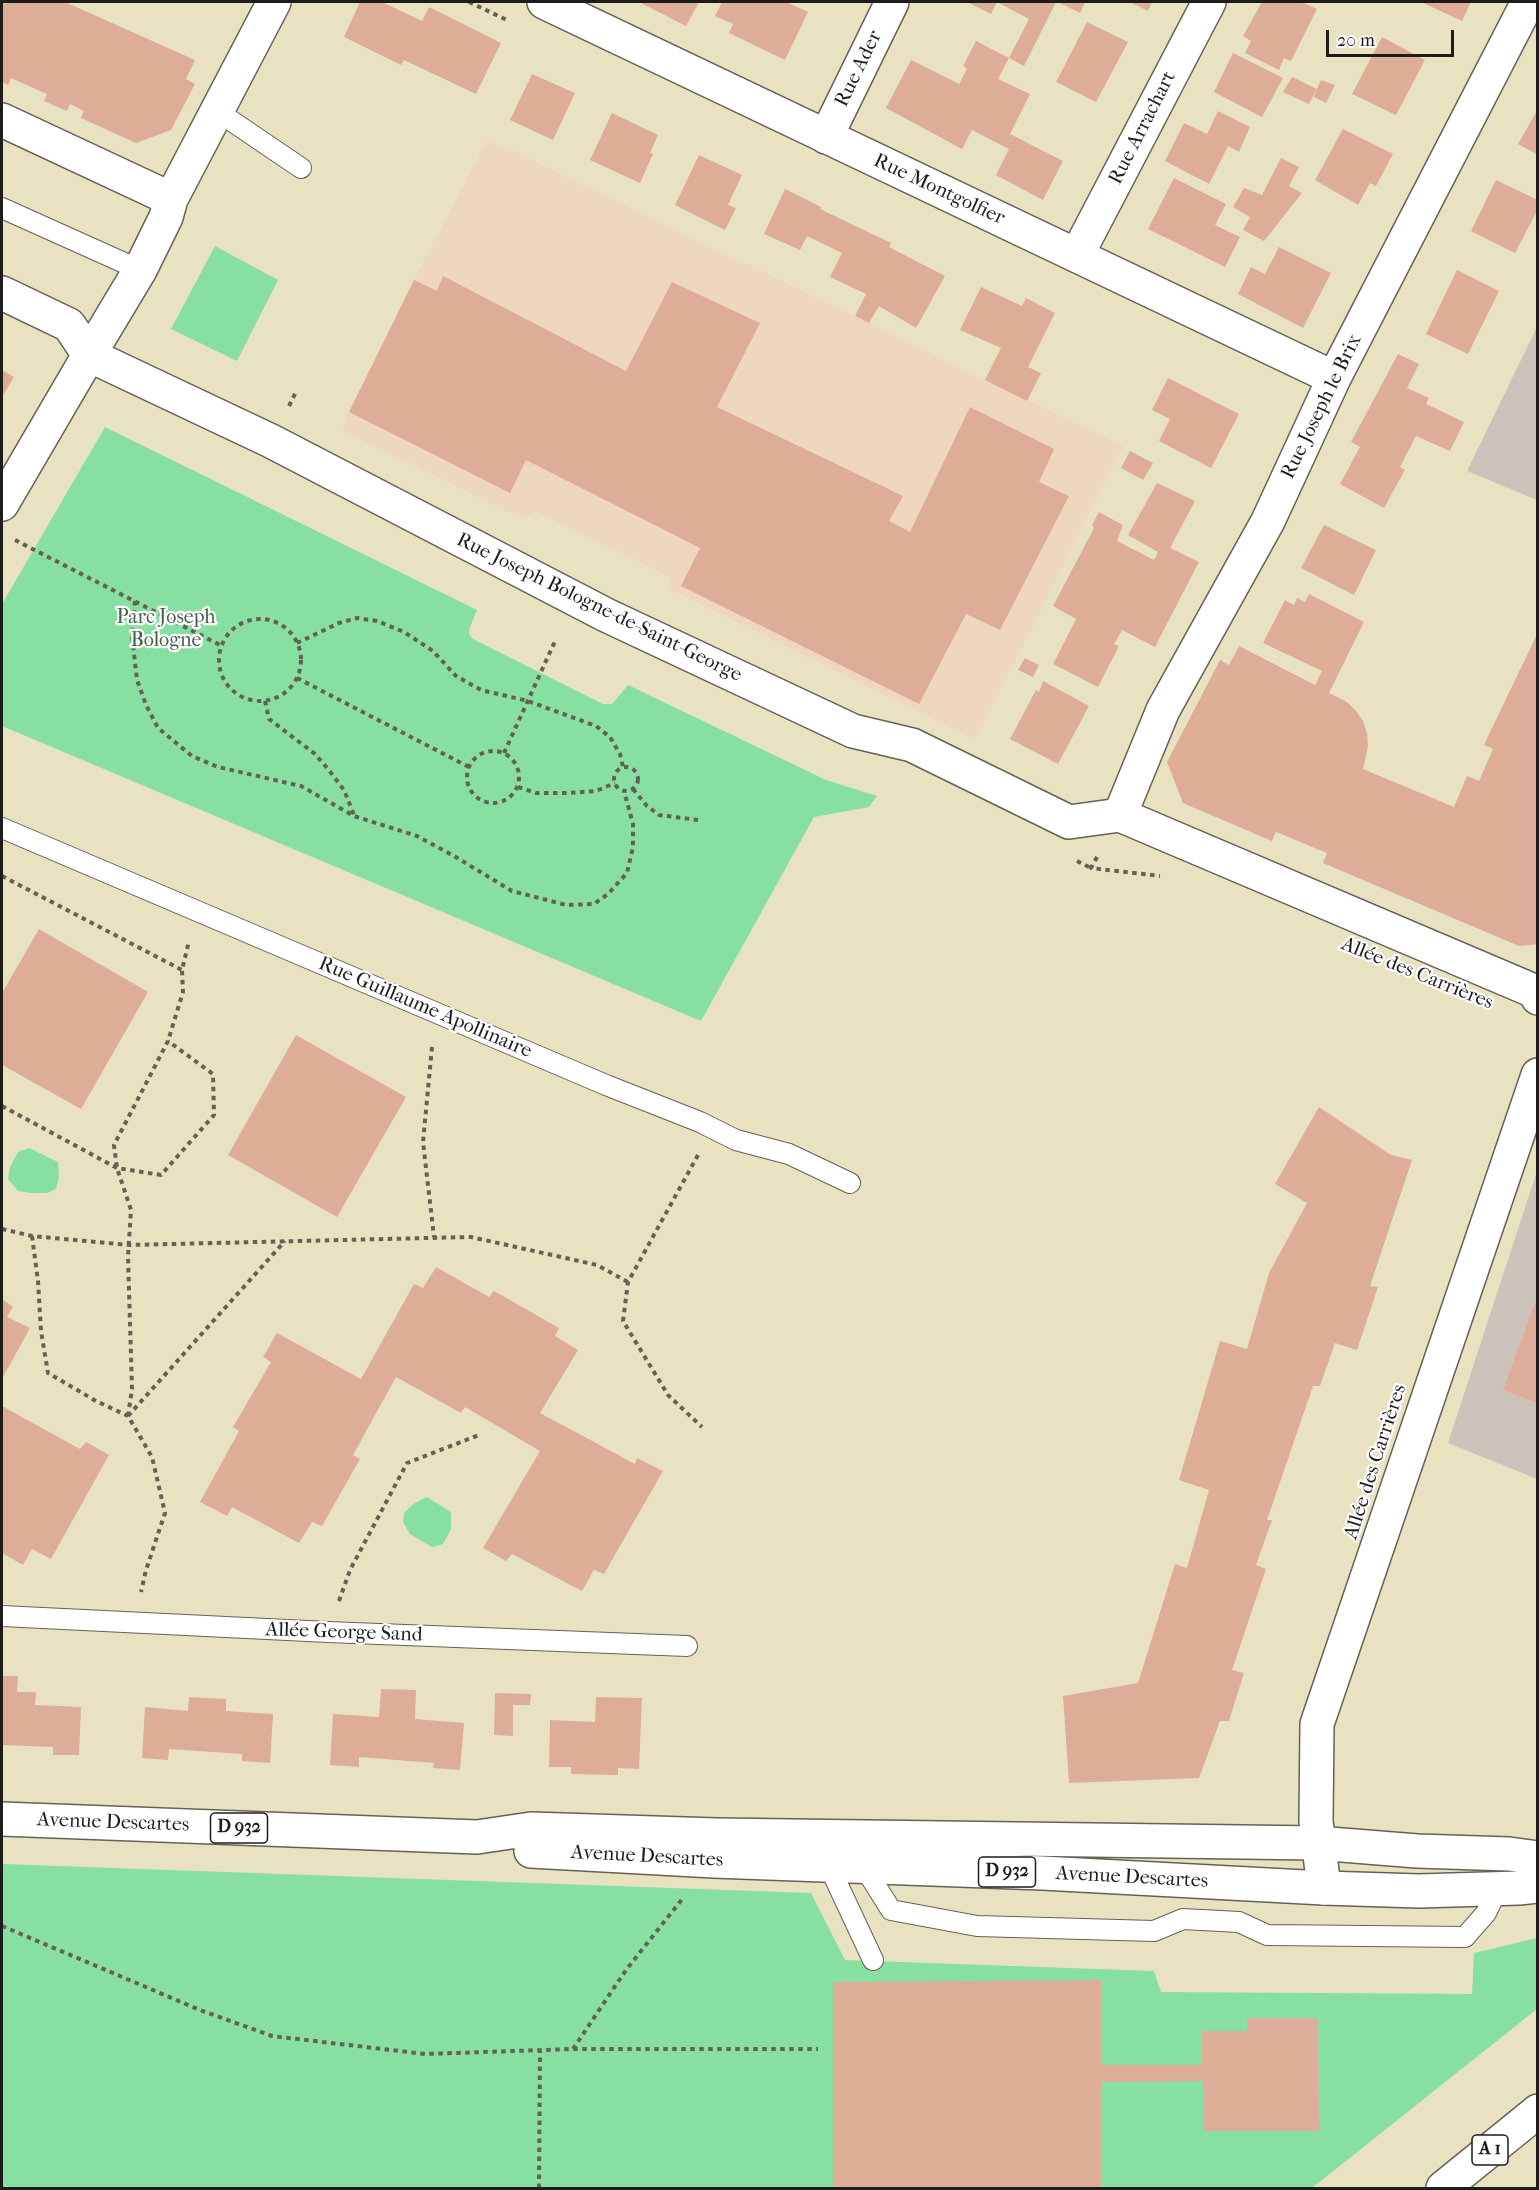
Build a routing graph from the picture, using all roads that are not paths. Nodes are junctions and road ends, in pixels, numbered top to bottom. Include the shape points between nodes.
1 (274, 2) edge
2 (892, 2) edge
3 (1209, 2) edge
4 (1528, 2) edge
5 (559, 5) edge
6 (217, 111) junction
7 (2, 120) edge
8 (826, 137) junction
9 (301, 168) dead end
10 (171, 199) junction
11 (2, 208) edge
12 (1077, 255) junction
13 (140, 270) junction
14 (2, 293) edge
15 (89, 355) junction
16 (1334, 378) junction
17 (2, 504) edge
18 (1120, 814) junction
19 (2, 828) edge
20 (1538, 998) edge
21 (1538, 1074) edge
22 (850, 1183) dead end
23 (2, 1616) edge
24 (687, 1646) dead end
25 (2, 1819) edge
26 (477, 1837) junction
27 (1317, 1843) junction
28 (1538, 1858) edge
29 (829, 1866) junction
30 (864, 1867) junction
31 (1538, 1886) edge
32 (1323, 1888) junction
33 (1498, 1888) junction
34 (873, 1960) dead end
35 (1538, 2111) edge
36 (1443, 2188) edge

1 - 6 main road
2 - 8 main road, Rue Ader
3 - 12 main road, Rue Arrachart
4 - 16 main road, Rue Joseph le Brix
5 - 8 main road, Rue Montgolfier
6 - 9 lane
6 - 10 main road
7 - 10 main road
8 - 12 main road, Rue Montgolfier
10 - 13 main road
11 - 13 lane
12 - 16 main road, Rue Montgolfier
13 - 15 main road
14 - 15 main road via 69,325
15 - 17 main road
15 - 18 main road, Rue Joseph Bologne-de-Saint-George via 271,441 606,615 853,731 912,745 1069,822
16 - 18 main road, Rue Joseph le Brix via 1268,520 1163,710
18 - 20 main road, Allée des Carrières via 1534,991
19 - 22 lane, Rue Guillaume Apollinaire via 736,1140 789,1154
21 - 27 main road, Allée des Carrières via 1317,1724
23 - 24 lane, Allée George Sand
25 - 26 main road, Avenue Descartes / D 932
26 - 27 main road, Avenue Descartes / D 932 via 531,1829
26 - 29 main road, Avenue Descartes / D 932 via 532,1851
27 - 28 main road, Avenue Descartes / D 932
27 - 32 main road, Allée des Carrières
29 - 30 main road, Avenue Descartes / D 932
29 - 34 lane
30 - 32 main road, Avenue Descartes / D 932
30 - 33 lane via 891,1910 977,1926 1154,1931 1183,1919 1239,1922 1267,1935 1465,1937 1485,1913
31 - 33 main road, Avenue Descartes / D 932
32 - 33 main road, Avenue Descartes / D 932
35 - 36 main road, A 1

